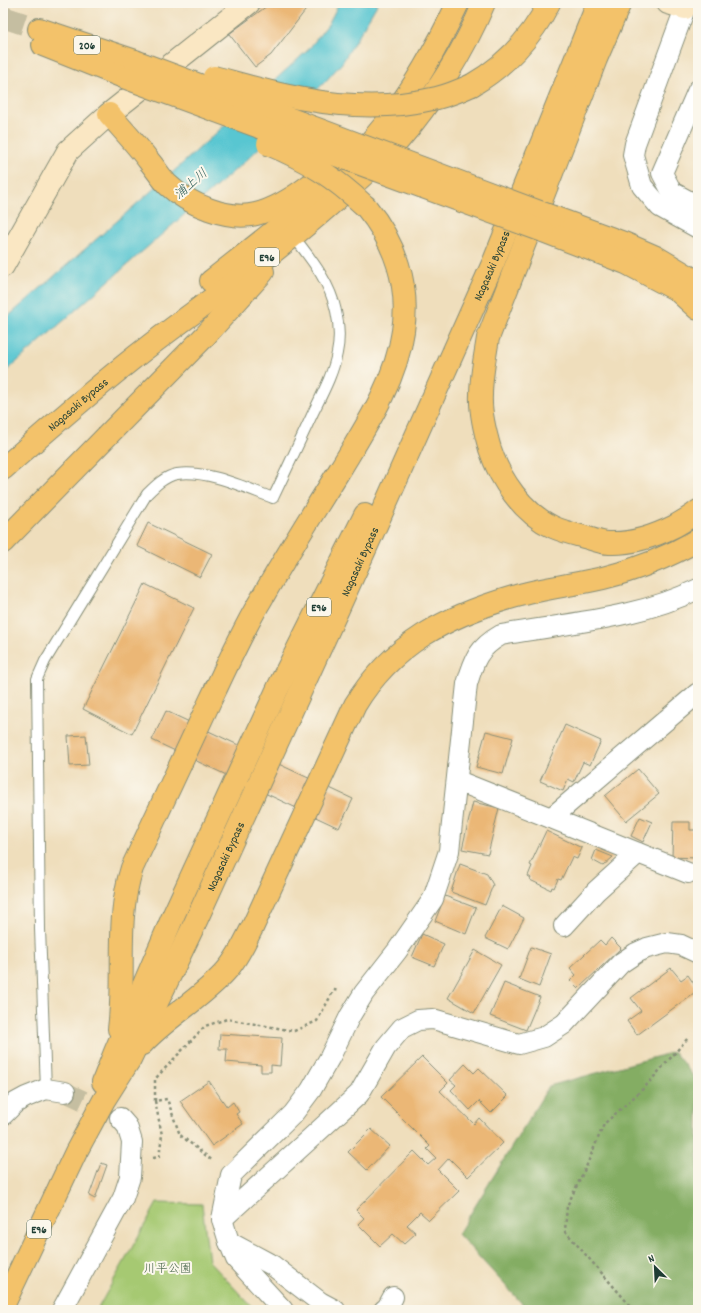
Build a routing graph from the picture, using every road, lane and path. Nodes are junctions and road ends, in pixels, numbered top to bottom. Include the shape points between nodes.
1 (249, 3) edge
2 (458, 3) edge
3 (484, 3) edge
4 (549, 3) edge
5 (583, 3) edge
6 (598, 3) edge
7 (620, 3) edge
8 (680, 5) edge
9 (36, 35) tunnel mouth
10 (424, 68) junction
11 (130, 69) junction
12 (698, 90) edge
13 (109, 114) junction
14 (698, 206) edge
15 (548, 224) junction
16 (698, 228) edge
17 (294, 237) junction
18 (3, 266) edge
19 (698, 282) edge
20 (698, 309) edge
21 (3, 451) edge
22 (3, 469) edge
23 (698, 511) edge
24 (698, 540) edge
25 (3, 542) edge
26 (698, 589) edge
27 (698, 693) edge
28 (458, 781) junction
29 (551, 818) junction
30 (638, 853) junction
31 (688, 874) dead end
32 (564, 926) dead end
33 (698, 953) edge
34 (364, 993) junction
35 (688, 1038) dead end
36 (122, 1055) junction
37 (46, 1089) junction
38 (65, 1092) tunnel mouth
39 (155, 1101) junction
40 (3, 1115) edge
41 (120, 1118) tunnel mouth
42 (131, 1161) junction
43 (231, 1175) junction
44 (222, 1219) junction
45 (229, 1242) junction
46 (3, 1306) edge
47 (62, 1310) edge
48 (283, 1310) edge
49 (335, 1310) edge
50 (634, 1310) edge

1 - 13 street
2 - 10 highway, Nagasaki Bypass / E96
3 - 17 highway, Nagasaki Bypass / E96 via 446,75 398,141 362,177
4 - 11 highway, bridge via 524,41 500,67 472,85 439,98 420,102 350,105 303,99 213,77
5 - 36 highway, Nagasaki Bypass / E96 via 484,254 360,526 278,688 174,914
6 - 36 highway, Nagasaki Bypass / E96 via 494,260 371,537 195,923
7 - 23 highway via 593,66 488,338 481,396 484,423 501,474 516,497 553,527 608,543 640,540 666,531
8 - 16 street via 633,155 642,186 660,207
9 - 11 highway, 206
10 - 13 highway via 336,163 299,193 278,206 254,214 218,212 197,205 184,197 168,185
10 - 21 highway, Nagasaki Bypass / E96 via 391,118 341,173 261,242 68,393
11 - 15 highway, bridge
11 - 36 highway, bridge via 209,119 290,153 348,190 366,207 388,238 401,272 405,311 399,351 384,391 362,434 261,599 226,667 132,868 123,909 118,1038
12 - 14 street via 662,173 672,192
13 - 18 street via 68,151
15 - 19 highway via 624,243 650,254
15 - 20 highway via 677,290
17 - 22 highway, Nagasaki Bypass / E96 via 76,404
17 - 25 highway via 205,336
17 - 37 lane via 319,270 336,310 337,353 321,396 273,498 218,478 176,474 160,481 147,494 45,661 37,679 40,922
24 - 36 highway via 637,568 514,597 462,615 415,640 399,653 366,686 355,705 253,926 234,960 217,980
26 - 28 street via 622,615 501,635 489,642 479,653 467,684
27 - 29 street
28 - 29 street
28 - 34 street via 450,851 433,899
29 - 30 street
30 - 31 street
30 - 32 street via 596,891
33 - 44 street via 681,945 667,943 636,953 621,963 564,1024 544,1037 519,1044 433,1019 418,1020 402,1028 386,1047 359,1094
34 - 39 path via 334,990 317,1021 294,1031 227,1020 205,1026 156,1079
34 - 43 street via 311,1090 293,1114
35 - 50 path via 644,1088 604,1124 567,1206 565,1231
36 - 46 highway, Nagasaki Bypass / E96
37 - 38 street
37 - 40 street via 15,1103
39 - 42 path via 162,1135 159,1157
39 - 43 path via 167,1099 180,1134
41 - 42 street via 127,1126 132,1142
42 - 47 street via 130,1177 123,1198
43 - 44 street
44 - 45 street
45 - 48 street via 236,1259
45 - 49 street via 272,1265 320,1302

